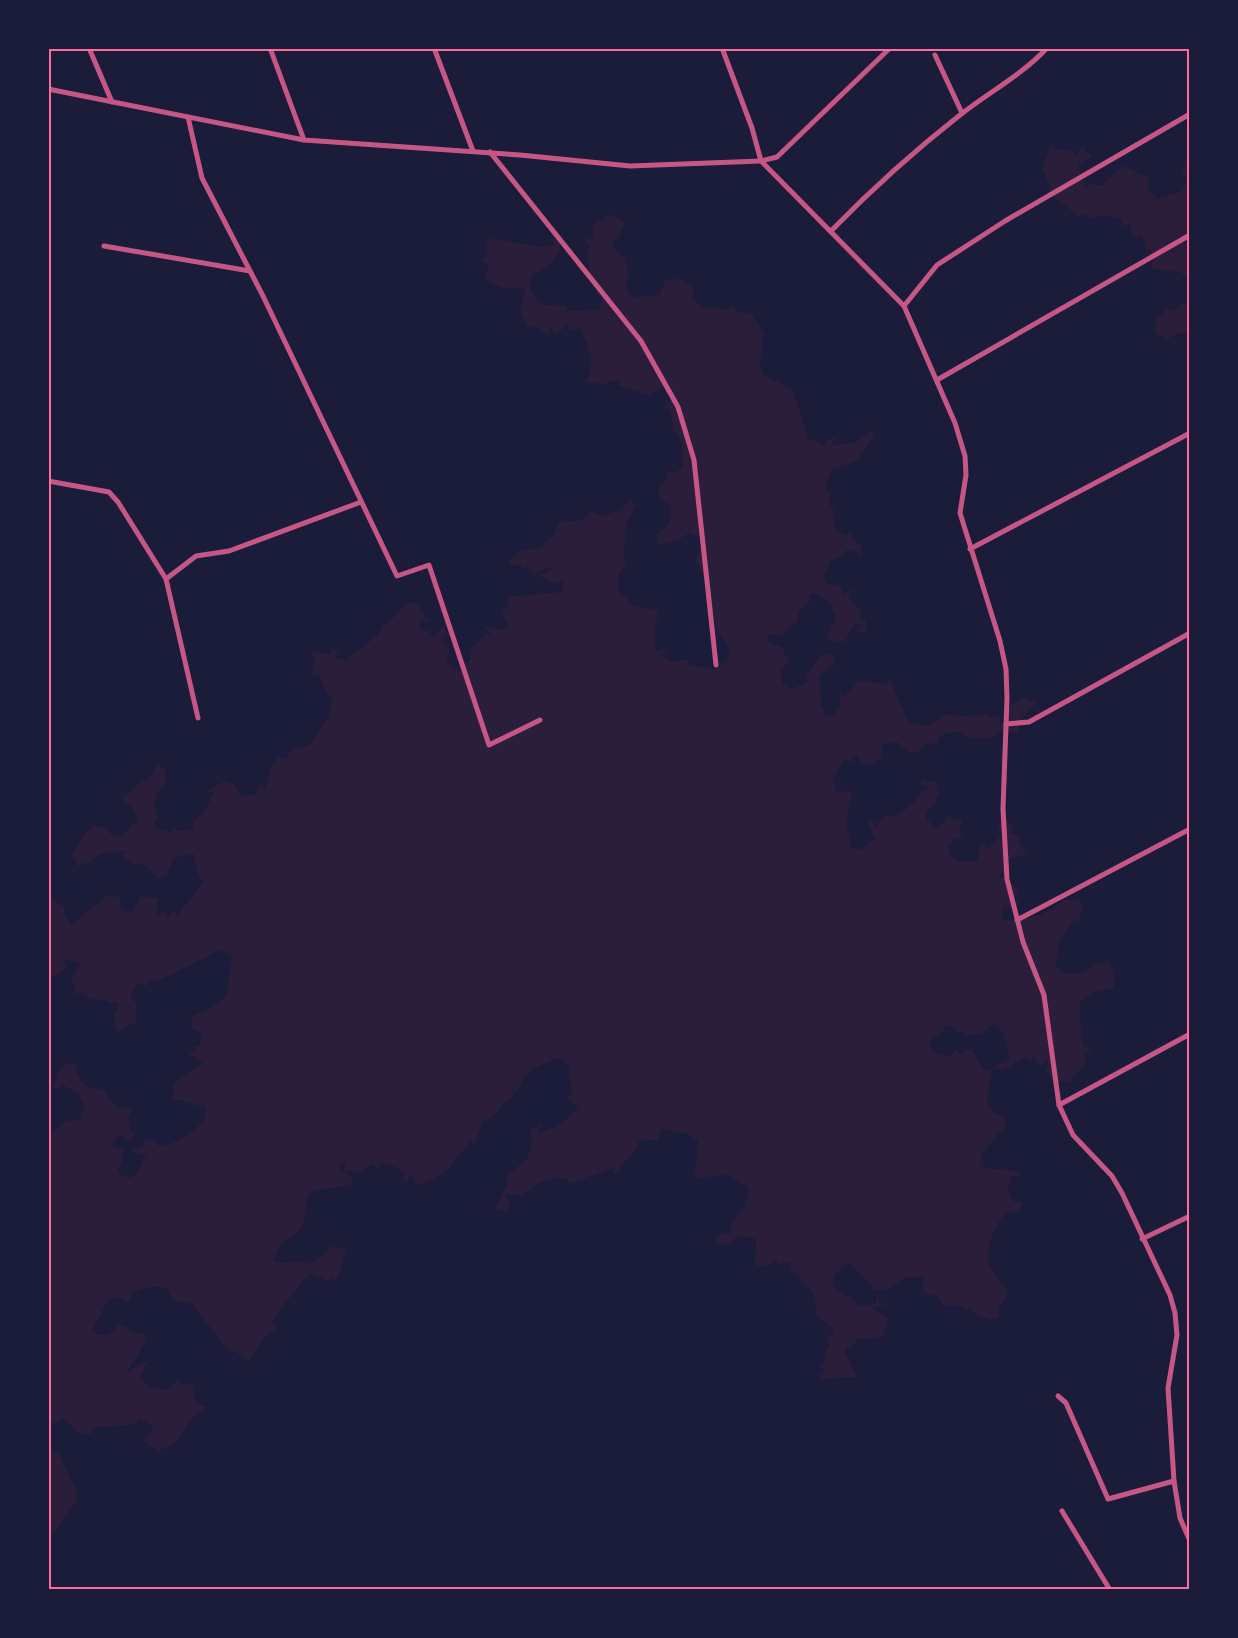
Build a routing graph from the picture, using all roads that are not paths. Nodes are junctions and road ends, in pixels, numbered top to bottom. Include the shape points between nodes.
1 (89, 48) edge
2 (270, 48) edge
3 (434, 48) edge
4 (722, 48) edge
5 (890, 48) edge
6 (1047, 48) edge
7 (935, 55) dead end
8 (48, 88) edge
9 (112, 102) junction
10 (962, 113) junction
11 (1190, 114) edge
12 (188, 117) junction
13 (304, 140) junction
14 (473, 151) junction
15 (490, 152) junction
16 (761, 161) junction
17 (831, 231) junction
18 (1190, 235) edge
19 (104, 246) dead end
20 (250, 271) junction
21 (904, 306) junction
22 (937, 380) junction
23 (1190, 433) edge
24 (48, 481) edge
25 (361, 502) junction
26 (970, 549) junction
27 (166, 579) junction
28 (1190, 633) edge
29 (716, 665) dead end
30 (198, 718) dead end
31 (540, 720) dead end
32 (1006, 724) junction
33 (1190, 829) edge
34 (1017, 920) junction
35 (1190, 1034) edge
36 (1059, 1105) junction
37 (1190, 1216) edge
38 (1142, 1239) junction
39 (1059, 1396) dead end
40 (1174, 1481) junction
41 (1062, 1510) dead end
42 (1190, 1541) edge
43 (1110, 1590) edge

1 - 9 street
2 - 13 street
3 - 14 street
4 - 16 street
5 - 16 street via 777,158
6 - 10 street via 1032,64
7 - 10 street
8 - 9 street
9 - 12 street
10 - 17 street via 876,185
11 - 21 street via 937,265
12 - 13 street
12 - 20 street via 202,178
13 - 14 street
14 - 15 street
15 - 16 street via 630,166
15 - 29 street via 641,341 678,408 694,460
16 - 17 street
17 - 21 street
18 - 22 street
19 - 20 street
20 - 25 street
21 - 22 street
22 - 26 street via 965,456 960,513
23 - 26 street
24 - 27 street via 109,492
25 - 27 street via 229,551 196,556
25 - 31 street via 397,576 429,565 489,745
26 - 32 street via 1006,669
27 - 30 street
28 - 32 street via 1029,722
32 - 34 street via 1003,809 1007,879
33 - 34 street
34 - 36 street via 1044,995
35 - 36 street
36 - 38 street via 1072,1135 1112,1176
37 - 38 street
38 - 40 street via 1175,1313 1177,1335 1168,1388
39 - 40 street via 1066,1403 1108,1499
40 - 42 street via 1180,1518
41 - 43 street

